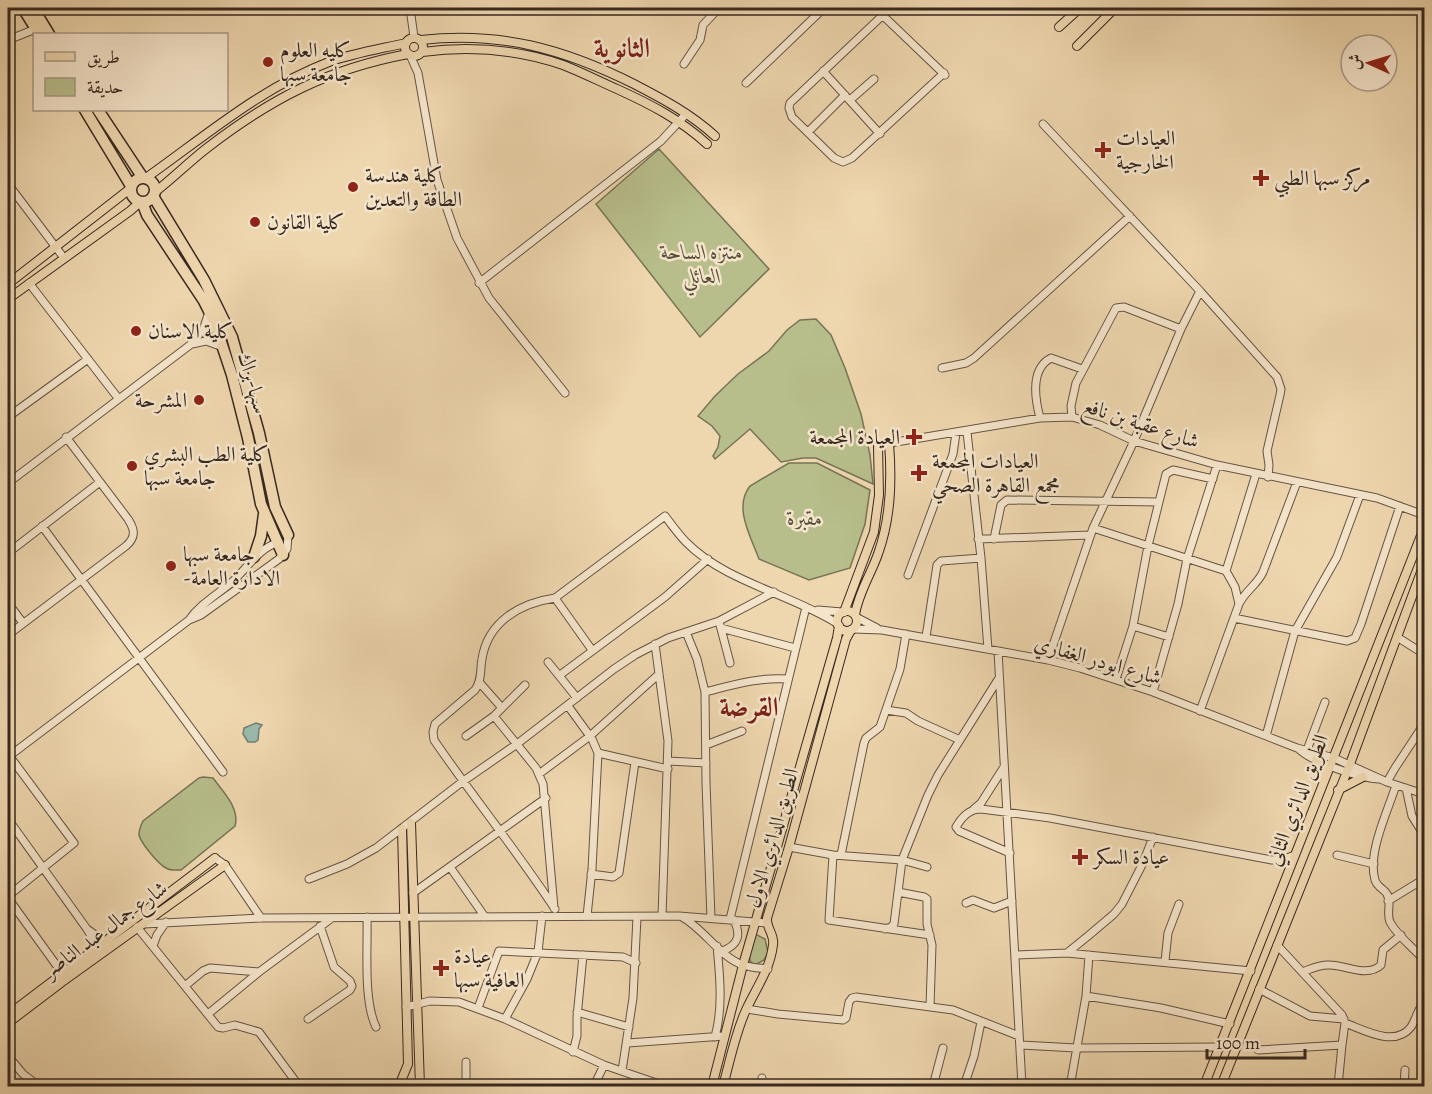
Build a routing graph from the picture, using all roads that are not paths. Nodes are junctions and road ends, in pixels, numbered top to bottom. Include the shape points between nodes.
1 (23, 8) edge
2 (33, 8) edge
3 (410, 8) edge
4 (719, 8) edge
5 (824, 8) edge
6 (875, 8) edge
7 (1080, 8) edge
8 (1115, 8) edge
9 (883, 15) junction
10 (1059, 27) dead end
11 (41, 31) edge
12 (33, 33) edge
13 (418, 39) junction
14 (8, 40) edge
15 (406, 43) junction
16 (1077, 46) dead end
17 (421, 53) junction
18 (409, 54) junction
19 (684, 64) dead end
20 (823, 71) junction
21 (417, 73) junction
22 (873, 79) dead end
23 (746, 83) dead end
24 (848, 98) junction
25 (86, 111) edge
26 (99, 111) edge
27 (686, 114) junction
28 (680, 123) junction
29 (1043, 124) dead end
30 (808, 132) junction
31 (880, 134) junction
32 (715, 136) dead end
33 (707, 144) dead end
34 (144, 178) junction
35 (8, 184) edge
36 (131, 187) junction
37 (154, 194) junction
38 (141, 202) junction
39 (1130, 216) junction
40 (56, 247) junction
41 (64, 258) junction
42 (479, 283) junction
43 (8, 284) edge
44 (29, 284) junction
45 (1200, 291) junction
46 (8, 299) edge
47 (209, 312) junction
48 (1181, 329) junction
49 (190, 345) junction
50 (222, 347) junction
51 (88, 360) junction
52 (942, 368) dead end
53 (1082, 369) junction
54 (566, 393) dead end
55 (118, 398) junction
56 (8, 417) edge
57 (1072, 417) junction
58 (1040, 418) junction
59 (967, 432) junction
60 (956, 433) junction
61 (66, 437) junction
62 (1134, 441) junction
63 (889, 443) junction
64 (878, 445) joint
65 (1217, 465) junction
66 (1256, 474) junction
67 (1268, 477) junction
68 (1213, 479) junction
69 (100, 482) junction
70 (1297, 482) junction
71 (8, 483) edge
72 (1360, 495) junction
73 (1106, 502) junction
74 (1159, 502) junction
75 (1400, 506) junction
76 (264, 513) junction
77 (1425, 514) edge
78 (42, 526) junction
79 (1425, 528) edge
80 (1091, 532) junction
81 (978, 539) junction
82 (994, 539) junction
83 (285, 540) junction
84 (1148, 546) junction
85 (8, 553) edge
86 (284, 555) joint
87 (254, 557) junction
88 (981, 558) junction
89 (1187, 559) junction
90 (708, 560) junction
91 (1425, 564) edge
92 (1226, 572) junction
93 (908, 575) dead end
94 (82, 580) junction
95 (774, 592) junction
96 (555, 598) junction
97 (8, 603) edge
98 (1239, 604) junction
99 (808, 608) junction
100 (843, 612) junction
101 (855, 616) junction
102 (1234, 618) junction
103 (189, 620) junction
104 (23, 623) junction
105 (720, 625) junction
106 (838, 625) junction
107 (1133, 626) junction
108 (852, 629) junction
109 (882, 630) junction
110 (1295, 631) junction
111 (686, 632) junction
112 (906, 634) junction
113 (8, 635) edge
114 (1169, 637) junction
115 (1397, 637) junction
116 (926, 638) junction
117 (655, 644) junction
118 (795, 648) junction
119 (987, 649) junction
120 (592, 650) junction
121 (998, 651) junction
122 (1425, 654) edge
123 (140, 658) junction
124 (1048, 660) junction
125 (548, 662) dead end
126 (730, 663) dead end
127 (659, 674) junction
128 (560, 675) junction
129 (999, 677) junction
130 (788, 679) junction
131 (1116, 679) junction
132 (480, 683) junction
133 (525, 685) dead end
134 (705, 692) junction
135 (1153, 692) junction
136 (577, 698) junction
137 (1325, 702) dead end
138 (568, 706) junction
139 (502, 708) junction
140 (886, 710) junction
141 (1200, 711) junction
142 (494, 716) junction
143 (1425, 724) edge
144 (742, 731) dead end
145 (466, 736) dead end
146 (590, 736) junction
147 (1266, 736) junction
148 (960, 740) junction
149 (517, 744) junction
150 (706, 745) junction
151 (1297, 748) junction
152 (1306, 750) junction
153 (597, 753) junction
154 (8, 756) edge
155 (1316, 760) junction
156 (635, 762) junction
157 (1332, 762) junction
158 (706, 763) junction
159 (668, 765) junction
160 (1004, 767) junction
161 (1348, 768) junction
162 (223, 772) dead end
163 (539, 774) junction
164 (1363, 777) junction
165 (1384, 781) junction
166 (462, 782) junction
167 (1323, 784) junction
168 (1396, 785) junction
169 (1406, 788) junction
170 (1338, 791) junction
171 (1425, 795) edge
172 (546, 798) junction
173 (975, 809) junction
174 (1007, 814) junction
175 (8, 819) edge
176 (411, 823) junction
177 (402, 829) junction
178 (499, 829) junction
179 (1425, 835) edge
180 (1153, 837) junction
181 (789, 847) junction
182 (1010, 853) junction
183 (837, 855) junction
184 (1295, 855) junction
185 (1337, 855) dead end
186 (215, 858) joint
187 (902, 860) junction
188 (1272, 860) junction
189 (1374, 864) junction
190 (225, 865) junction
191 (450, 867) junction
192 (927, 867) dead end
193 (41, 868) junction
194 (1288, 873) junction
195 (591, 874) junction
196 (309, 879) dead end
197 (1425, 879) edge
198 (898, 892) junction
199 (413, 893) junction
200 (8, 897) edge
201 (1012, 901) junction
202 (1388, 901) junction
203 (966, 903) dead end
204 (1179, 904) dead end
205 (555, 913) junction
206 (542, 916) junction
207 (587, 916) junction
208 (662, 916) junction
209 (679, 916) junction
210 (367, 917) junction
211 (409, 917) junction
212 (485, 917) junction
213 (637, 917) junction
214 (261, 918) junction
215 (332, 918) junction
216 (711, 918) junction
217 (732, 920) junction
218 (757, 921) junction
219 (165, 922) junction
220 (138, 923) junction
221 (766, 924) junction
222 (320, 926) junction
223 (885, 929) junction
224 (930, 935) junction
225 (1401, 935) junction
226 (1277, 945) junction
227 (153, 946) junction
228 (102, 948) junction
229 (719, 948) junction
230 (538, 952) junction
231 (1067, 953) junction
232 (1016, 954) junction
233 (583, 955) junction
234 (1089, 955) junction
235 (1425, 960) edge
236 (1165, 961) junction
237 (636, 963) junction
238 (743, 965) junction
239 (768, 969) junction
240 (1251, 971) junction
241 (259, 972) junction
242 (1302, 972) junction
243 (62, 973) junction
244 (185, 986) junction
245 (1259, 989) junction
246 (1086, 996) junction
247 (1425, 1002) edge
248 (411, 1005) junction
249 (930, 1007) junction
250 (478, 1008) junction
251 (747, 1009) junction
252 (577, 1012) junction
253 (208, 1014) junction
254 (8, 1015) edge
255 (308, 1019) dead end
256 (505, 1019) junction
257 (1344, 1021) junction
258 (981, 1022) junction
259 (8, 1023) edge
260 (1230, 1024) junction
261 (376, 1027) dead end
262 (629, 1027) junction
263 (1019, 1036) junction
264 (719, 1037) junction
265 (628, 1043) junction
266 (1021, 1045) junction
267 (1342, 1045) junction
268 (943, 1047) dead end
269 (1221, 1047) junction
270 (1076, 1048) junction
271 (1258, 1050) dead end
272 (573, 1052) junction
273 (8, 1056) edge
274 (466, 1062) dead end
275 (604, 1065) junction
276 (622, 1071) junction
277 (1404, 1071) dead end
278 (762, 1078) dead end
279 (1022, 1085) edge
280 (39, 1086) edge
281 (299, 1086) edge
282 (399, 1086) edge
283 (420, 1086) edge
284 (466, 1086) edge
285 (594, 1086) edge
286 (665, 1086) edge
287 (712, 1086) edge
288 (723, 1086) edge
289 (763, 1086) edge
290 (933, 1086) edge
291 (964, 1086) edge
292 (1204, 1086) edge
293 (1221, 1086) edge
294 (1338, 1086) edge
295 (1404, 1086) edge

1 - 11 highway
2 - 11 highway
3 - 13 street
4 - 19 street via 703,25
5 - 23 street
6 - 9 street
7 - 10 main road
8 - 16 main road
9 - 20 street
9 - 31 street via 945,75
12 - 14 street
13 - 15 main road
13 - 17 main road via 423,45
13 - 27 main road via 470,37 534,45 596,66
15 - 18 main road
15 - 34 main road via 330,62 289,81
17 - 18 main road
17 - 21 street
17 - 28 main road via 485,50 564,65 651,105
18 - 21 street
18 - 37 main road via 344,69 276,100 207,148
20 - 24 street
20 - 30 street via 790,104 792,117
21 - 42 street via 437,180 457,238
22 - 24 street
24 - 30 street
24 - 31 street
25 - 36 highway
26 - 34 highway
27 - 28 street
27 - 32 main road
28 - 33 main road
28 - 42 street
29 - 39 street
30 - 31 street via 843,162
34 - 36 highway via 137,179
34 - 37 highway via 152,182
35 - 40 street
36 - 38 highway via 134,199
36 - 40 main road
37 - 38 highway
37 - 83 highway, سبها-براك via 232,337
38 - 41 main road
38 - 47 highway, سبها-براك
39 - 45 street
39 - 52 street via 974,358
40 - 41 street
40 - 43 main road
41 - 44 main road
42 - 54 street
44 - 46 main road
44 - 51 street
45 - 48 street
45 - 67 street via 1280,383 1267,452
47 - 49 street via 203,330
47 - 50 highway, سبها-براك
48 - 53 street via 1119,307
48 - 62 street
49 - 50 street via 206,341
49 - 55 street
50 - 76 highway, سبها-براك via 249,438
51 - 55 street
51 - 56 street
53 - 57 street via 1073,393
53 - 58 street via 1051,358 1041,366 1035,391
55 - 61 street
57 - 58 street, شارع عقبة بن نافع
57 - 62 street, شارع عقبة بن نافع via 1101,425
58 - 59 street, شارع عقبة بن نافع
59 - 60 street, شارع عقبة بن نافع
59 - 81 street
60 - 63 street, شارع عقبة بن نافع
60 - 93 street via 953,454
61 - 69 street
61 - 71 street
62 - 65 street, شارع عقبة بن نافع
62 - 73 street
63 - 64 street, شارع عقبة بن نافع
63 - 101 main road via 888,515
64 - 100 main road via 874,532
65 - 66 street, شارع عقبة بن نافع
65 - 68 street
66 - 67 street, شارع عقبة بن نافع
66 - 92 street
67 - 70 street, شارع عقبة بن نافع
68 - 74 street via 1170,470
68 - 89 street
69 - 78 street
69 - 94 street via 134,534 126,546
70 - 72 street, شارع عقبة بن نافع
70 - 98 street via 1263,572
72 - 75 street, شارع عقبة بن نافع
72 - 110 street via 1337,557
73 - 74 street
73 - 80 street
73 - 82 street via 1007,500 1001,505
74 - 84 street
75 - 77 street, شارع عقبة بن نافع
75 - 110 street via 1355,638 1347,641
76 - 83 highway, سبها-براك
76 - 87 highway
78 - 85 street
78 - 94 street
79 - 157 main road, الطريق الدائري الثاني
80 - 82 street
80 - 84 street
80 - 124 street
81 - 82 street
81 - 88 street
83 - 86 highway, سبها-براك
83 - 87 street
84 - 89 street
84 - 107 street
86 - 103 street
87 - 103 street
88 - 116 street via 941,561 937,565
88 - 119 street
89 - 92 street
89 - 114 street
90 - 95 street
90 - 96 street via 686,542 665,516
90 - 120 street
91 - 115 main road, الطريق الدائري الثاني
92 - 98 street
94 - 104 street
94 - 123 street
95 - 99 street
95 - 105 street
96 - 120 street
96 - 132 street via 526,605 503,620 485,645
97 - 104 street
98 - 102 street
99 - 100 street
99 - 106 street
99 - 118 street
100 - 101 main road
100 - 106 main road
101 - 108 main road
101 - 109 street, شارع ابودر الغفاري
102 - 110 street
102 - 141 street
103 - 123 street
104 - 113 street
105 - 111 street
105 - 118 street
105 - 126 street
106 - 108 main road via 845,631
106 - 218 main road, الطريق الدائري الاول
107 - 114 street
107 - 131 street
108 - 109 street, شارع ابودر الغفاري
108 - 181 main road, الطريق الدائري الاول
109 - 112 street, شارع ابودر الغفاري
110 - 147 street
111 - 117 street
111 - 134 street
112 - 116 street, شارع ابودر الغفاري
112 - 140 street via 900,669
114 - 135 street
115 - 122 street
115 - 161 main road, الطريق الدائري الثاني
116 - 119 street, شارع ابودر الغفاري
117 - 127 street
117 - 136 street
118 - 130 street
119 - 121 street, شارع ابودر الغفاري
120 - 128 street
121 - 124 street, شارع ابودر الغفاري
121 - 129 street
123 - 154 street
123 - 162 street
124 - 131 street, شارع ابودر الغفاري
125 - 128 street
127 - 146 street
127 - 159 street
128 - 136 street
129 - 148 street
129 - 160 street
130 - 134 street via 761,678
130 - 217 street
131 - 135 street, شارع ابودر الغفاري
132 - 139 street
132 - 166 street via 435,724 433,732 434,740
133 - 139 street
134 - 150 street
135 - 141 street, شارع ابودر الغفاري
136 - 138 street
137 - 152 street
138 - 146 street
138 - 149 street
139 - 142 street
140 - 148 street via 906,713
140 - 183 street via 880,727 864,743
141 - 147 street, شارع ابودر الغفاري
142 - 145 street
142 - 149 street
143 - 165 street
144 - 150 street
146 - 153 street
146 - 163 street
147 - 151 street, شارع ابودر الغفاري
148 - 187 street via 938,775
149 - 163 street
149 - 166 street
150 - 158 street
151 - 152 street, شارع ابودر الغفاري
151 - 155 street, شارع ابودر الغفاري
152 - 157 street, شارع ابودر الغفاري
153 - 156 street
153 - 195 street
154 - 193 street via 74,843
155 - 157 street, شارع ابودر الغفاري
155 - 167 main road
156 - 159 street
156 - 195 street via 619,873 613,877
157 - 161 street, شارع ابودر الغفاري
157 - 167 main road, الطريق الدائري الثاني
158 - 159 street
158 - 216 street
159 - 208 street
160 - 173 street
160 - 174 street
161 - 164 street, شارع ابودر الغفاري
161 - 165 street, شارع ابودر الغفاري
161 - 170 main road, الطريق الدائري الثاني
163 - 172 street
164 - 165 street, شارع ابودر الغفاري
164 - 170 main road
165 - 168 street, شارع ابودر الغفاري
166 - 176 street
166 - 178 street
167 - 184 main road, الطريق الدائري الثاني
168 - 169 street, شارع ابودر الغفاري
168 - 189 street
169 - 171 street, شارع ابودر الغفاري
169 - 179 street via 1412,816
170 - 226 main road, الطريق الدائري الثاني
172 - 178 street
172 - 205 street
173 - 174 street
173 - 182 street via 957,824 958,830
174 - 180 street
174 - 182 street
175 - 193 street
176 - 177 street
176 - 199 main road
177 - 196 street via 361,856
177 - 211 main road
178 - 191 street
178 - 205 street
180 - 188 street
180 - 231 street via 1122,904
181 - 183 street
181 - 221 main road, الطريق الدائري الاول
182 - 201 street
183 - 187 street
183 - 223 street via 829,920
184 - 188 street
184 - 194 main road, الطريق الدائري الثاني
185 - 189 street
186 - 190 street
186 - 220 main road, شارع جمال عبد الناصر
187 - 192 street
187 - 198 street
188 - 194 street
189 - 202 street via 1375,881
190 - 214 street
190 - 220 main road, شارع جمال عبد الناصر
191 - 199 street
191 - 212 street
193 - 200 street
193 - 228 street
194 - 240 main road, الطريق الدائري الثاني
195 - 207 street
197 - 202 street
198 - 223 street via 894,924
198 - 224 street via 927,899
199 - 211 main road
200 - 243 street
201 - 203 street via 994,908 973,900
201 - 232 street
202 - 225 street via 1390,922
204 - 236 street via 1168,933
205 - 206 street
205 - 207 street
206 - 212 street
206 - 230 street
207 - 213 street
208 - 209 street
208 - 213 street
209 - 216 street
209 - 229 street
210 - 211 street
210 - 215 street
210 - 261 street via 368,999
211 - 212 street
211 - 248 main road
213 - 237 street
214 - 215 street
214 - 219 street
215 - 222 street
216 - 217 street
217 - 218 street
217 - 229 street via 738,940 733,946
218 - 221 street
218 - 238 main road, الطريق الدائري الاول
219 - 220 street
219 - 227 street
220 - 227 street
220 - 228 main road, شارع جمال عبد الناصر
221 - 239 main road, الطريق الدائري الاول via 774,940
222 - 241 street
222 - 255 street via 334,967 352,986
223 - 224 street
224 - 249 street
225 - 235 street
225 - 242 street via 1383,950 1381,966 1374,970 1329,964
226 - 242 street
226 - 245 main road, الطريق الدائري الثاني
227 - 244 street
228 - 243 main road, شارع جمال عبد الناصر
228 - 259 main road, شارع جمال عبد الناصر
229 - 238 street
229 - 264 street
230 - 233 street
230 - 250 street via 499,951
230 - 256 street
231 - 232 street
231 - 234 street
232 - 263 street
233 - 237 street via 623,957
233 - 252 street
234 - 236 street
234 - 246 street
236 - 240 street
237 - 262 street
238 - 239 street
238 - 264 main road, الطريق الدائري الاول
239 - 251 main road, الطريق الدائري الاول
240 - 260 main road, الطريق الدائري الثاني
241 - 244 street via 210,969
241 - 253 street
242 - 257 street
243 - 254 main road, شارع جمال عبد الناصر
244 - 253 street
245 - 257 street via 1310,1016
245 - 293 main road, الطريق الدائري الثاني
246 - 260 street
246 - 270 street
247 - 257 street via 1409,1029 1395,1037
248 - 250 street via 444,1000
248 - 282 main road via 408,1064
248 - 283 main road
249 - 251 street via 856,997 849,1002 843,1020
249 - 258 street
250 - 256 street
251 - 288 main road, الطريق الدائري الاول
252 - 262 street
252 - 272 street
253 - 281 street via 220,1028 235,1025 261,1034
256 - 272 street
257 - 267 street
258 - 263 street
258 - 291 street
260 - 269 main road, الطريق الدائري الثاني
262 - 265 street
263 - 266 street
264 - 265 street
264 - 287 main road, الطريق الدائري الاول
265 - 276 street
266 - 270 street
266 - 279 street
267 - 271 street
267 - 294 street
268 - 290 street
269 - 270 street
269 - 292 main road, الطريق الدائري الثاني
270 - 279 street via 1073,1077 1068,1084
272 - 275 street
273 - 280 street
274 - 284 street
275 - 276 street
275 - 285 street
276 - 286 street
277 - 295 street
278 - 289 street

